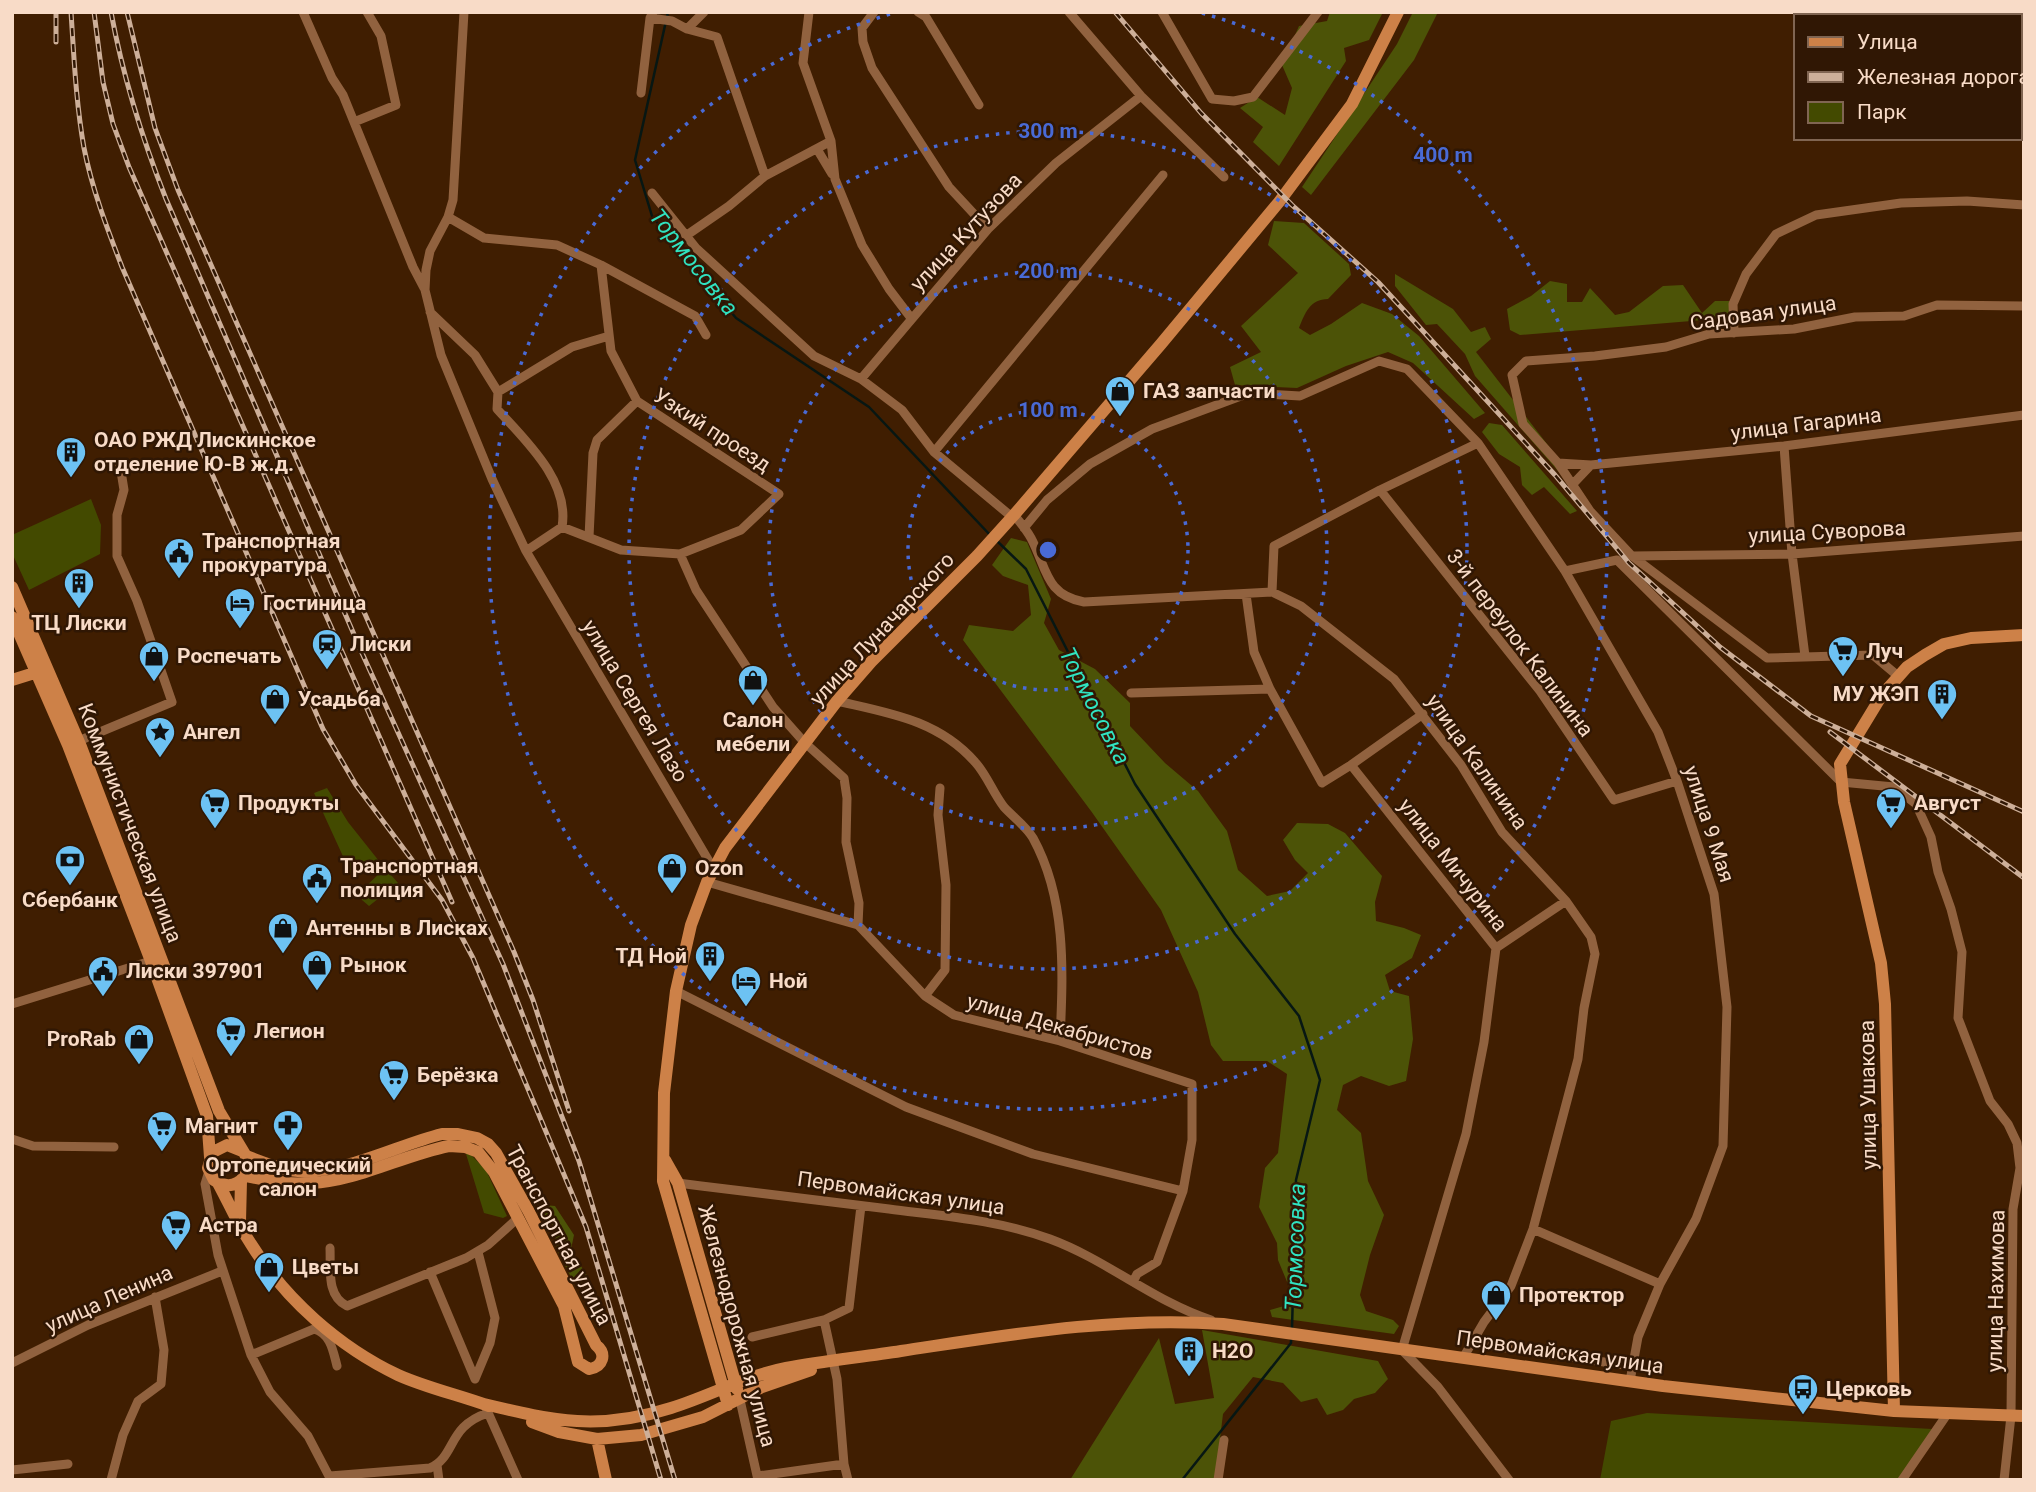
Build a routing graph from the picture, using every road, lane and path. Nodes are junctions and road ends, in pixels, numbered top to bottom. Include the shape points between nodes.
1 (303, 12) edge
2 (367, 12) edge
3 (464, 12) edge
4 (704, 12) edge
5 (809, 12) edge
6 (874, 12) edge
7 (918, 12) edge
8 (1069, 12) edge
9 (1162, 12) edge
10 (1318, 12) edge
11 (1398, 12) edge
12 (651, 15) edge
13 (673, 16) edge
14 (687, 29) junction
15 (641, 93) dead end
16 (1141, 96) junction
17 (979, 105) dead end
18 (355, 122) junction
19 (831, 141) junction
20 (817, 149) junction
21 (1163, 175) dead end
22 (765, 176) junction
23 (1224, 177) dead end
24 (835, 179) junction
25 (652, 192) dead end
26 (2024, 205) edge
27 (448, 216) junction
28 (988, 229) junction
29 (687, 235) junction
30 (601, 265) junction
31 (425, 290) junction
32 (2024, 306) edge
33 (429, 312) junction
34 (911, 318) junction
35 (1734, 333) junction
36 (706, 335) dead end
37 (609, 337) junction
38 (861, 379) junction
39 (498, 392) junction
40 (637, 401) junction
41 (2024, 415) edge
42 (1478, 443) junction
43 (1784, 446) junction
44 (934, 452) junction
45 (1558, 463) junction
46 (1591, 464) junction
47 (120, 465) dead end
48 (1572, 485) junction
49 (1380, 490) junction
50 (1013, 516) junction
51 (562, 527) junction
52 (1024, 528) junction
53 (2024, 536) edge
54 (589, 537) junction
55 (526, 551) junction
56 (680, 554) junction
57 (1792, 554) junction
58 (1632, 556) junction
59 (1565, 571) junction
60 (12, 587) edge
61 (1272, 592) junction
62 (1246, 594) junction
63 (12, 617) edge
64 (2024, 635) edge
65 (1805, 656) junction
66 (42, 671) junction
67 (1898, 676) junction
68 (12, 680) edge
69 (1270, 689) junction
70 (1131, 693) dead end
71 (837, 701) junction
72 (1423, 714) junction
73 (804, 742) junction
74 (73, 743) junction
75 (1351, 765) junction
76 (1677, 780) junction
77 (1841, 782) junction
78 (940, 788) dead end
79 (713, 868) junction
80 (706, 882) junction
81 (1566, 901) junction
82 (858, 925) junction
83 (1496, 948) junction
84 (156, 959) junction
85 (676, 991) junction
86 (925, 996) junction
87 (12, 1004) edge
88 (1059, 1041) junction
89 (12, 1139) edge
90 (114, 1147) dead end
91 (244, 1153) junction
92 (664, 1156) junction
93 (210, 1157) junction
94 (209, 1171) junction
95 (243, 1179) junction
96 (663, 1181) junction
97 (218, 1183) junction
98 (678, 1183) junction
99 (1183, 1191) junction
100 (861, 1206) junction
101 (518, 1218) junction
102 (241, 1228) junction
103 (1533, 1229) junction
104 (330, 1248) dead end
105 (478, 1252) junction
106 (222, 1271) junction
107 (429, 1272) junction
108 (1133, 1282) junction
109 (1660, 1284) junction
110 (155, 1297) junction
111 (824, 1320) junction
112 (1223, 1324) junction
113 (752, 1337) dead end
114 (1472, 1343) junction
115 (596, 1345) junction
116 (1402, 1350) junction
117 (251, 1355) junction
118 (576, 1356) junction
119 (1463, 1358) junction
120 (834, 1362) junction
121 (12, 1363) edge
122 (337, 1366) dead end
123 (1632, 1366) junction
124 (1630, 1381) junction
125 (729, 1386) junction
126 (734, 1403) junction
127 (486, 1409) junction
128 (1894, 1411) junction
129 (1948, 1413) junction
130 (2017, 1416) edge
131 (597, 1439) junction
132 (1224, 1440) dead end
133 (68, 1464) dead end
134 (844, 1464) junction
135 (437, 1465) junction
136 (12, 1470) edge
137 (331, 1478) edge
138 (758, 1478) edge
139 (111, 1480) edge
140 (439, 1480) edge
141 (518, 1480) edge
142 (606, 1480) edge
143 (849, 1480) edge
144 (1218, 1480) edge
145 (1509, 1480) edge
146 (1902, 1480) edge
147 (2004, 1480) edge

1 - 18 street
2 - 18 street via 381,36 396,105
3 - 27 street via 456,181
4 - 14 street
5 - 19 street via 803,63
6 - 28 street via 862,28 872,68 948,187
7 - 17 street via 926,17
8 - 16 street
9 - 10 street via 1212,99 1234,102 1253,97
11 - 50 main road, улица Луначарского via 1352,104 1279,202
12 - 13 street
12 - 15 street
13 - 14 street
14 - 22 street via 717,37
16 - 23 street
16 - 28 street, улица Кутузова via 1056,163
18 - 31 street
19 - 20 street
19 - 24 street
20 - 22 street
20 - 24 street
21 - 44 street
22 - 29 street
24 - 34 street via 862,245
25 - 29 street
26 - 35 street via 1901,203 1816,215 1776,234 1745,274 1733,304
27 - 30 street via 484,238 557,245
27 - 31 street via 430,251
28 - 34 street, улица Кутузова
29 - 38 street via 814,356
30 - 36 street via 695,316
30 - 37 street, Узкий проезд
31 - 33 street, улица Сергея Лазо
32 - 35 street, Садовая улица via 1937,305 1903,316 1855,317 1794,329
33 - 39 street via 475,355
33 - 55 street, улица Сергея Лазо via 469,425
34 - 38 street, улица Кутузова
35 - 45 street, Садовая улица via 1709,334 1666,347 1526,361 1512,375 1523,424
37 - 39 street via 572,347
37 - 40 street, Узкий проезд via 611,351
38 - 44 street via 902,410
39 - 51 street via 497,409 533,449 557,486
40 - 54 street via 597,440
40 - 56 street, Узкий проезд via 779,495 741,530
41 - 43 street, улица Гагарина
42 - 49 street
42 - 52 street, улица 9 Мая via 1407,369 1379,360 1300,396 1249,393 1152,429 1090,464 1047,500
42 - 59 street, улица 9 Мая
43 - 46 street, улица Гагарина
43 - 57 street
44 - 50 street
45 - 46 street, улица Гагарина
45 - 48 street
46 - 48 street
47 - 74 street via 124,490 117,515 117,556 172,702
48 - 58 street via 1590,512
49 - 61 street via 1274,546
49 - 76 street, 3-й переулок Калинина via 1540,691 1614,800
50 - 52 street
50 - 71 main road, улица Луначарского
51 - 54 street
51 - 55 street
52 - 62 street via 1049,582 1069,600 1084,603
53 - 57 street, улица Суворова
54 - 56 street via 621,550
55 - 79 street, улица Сергея Лазо
56 - 73 street via 696,590 738,654 773,707
57 - 58 street, улица Суворова
57 - 65 street
58 - 65 street via 1767,657
59 - 76 street, улица 9 Мая via 1658,732
59 - 77 street via 1617,560
60 - 66 main road, Коммунистическая улица
61 - 62 street
61 - 72 street, улица Калинина via 1301,606 1346,640 1394,679
62 - 69 street via 1254,652
63 - 66 main road, Коммунистическая улица
64 - 67 main road, улица Ушакова via 1944,644
65 - 67 street via 1873,655
66 - 68 main road
66 - 74 main road, Коммунистическая улица
67 - 77 main road, улица Ушакова via 1840,764
69 - 70 street
69 - 75 street via 1322,783
71 - 73 main road, улица Луначарского
71 - 88 street via 900,715 942,732 976,763 1003,806 1032,836 1058,904 1063,978
72 - 75 street
72 - 81 street, улица Калинина via 1502,832
73 - 79 main road, улица Луначарского
73 - 82 street via 844,778 846,842 859,903
74 - 84 main road, Коммунистическая улица
75 - 83 street, улица Мичурина
76 - 109 street, улица 9 Мая via 1714,894 1727,1007 1723,1146 1696,1219
77 - 128 main road, улица Ушакова via 1881,964 1885,1004
77 - 130 street, улица Нахимова via 1894,788 1916,804 1931,837 1962,952 1958,1018 1990,1101 2017,1143 2020,1168 2013,1209
78 - 86 street via 946,970
79 - 80 main road, улица Луначарского
80 - 82 street
80 - 85 main road, улица Луначарского
81 - 83 street
81 - 103 street, улица Калинина via 1591,937 1595,954 1578,1059
82 - 86 street, улица Декабристов
83 - 116 street, улица Мичурина via 1466,1134
84 - 87 street
84 - 91 main road, Коммунистическая улица via 219,1111
84 - 93 main road, Коммунистическая улица via 207,1116
85 - 92 main road, улица Луначарского via 664,1093
85 - 99 street via 906,1107 1033,1154
86 - 88 street, улица Декабристов via 954,1015
88 - 99 street, улица Декабристов via 1192,1084 1192,1140
89 - 90 street via 33,1146
91 - 93 main road via 222,1146
91 - 95 main road via 248,1168
91 - 115 main road, Транспортная улица via 285,1169 311,1171 442,1135 481,1140 504,1166
92 - 96 main road, улица Луначарского
92 - 98 main road, Железнодорожная улица
93 - 94 main road
94 - 97 main road
94 - 106 street via 205,1184
95 - 97 main road via 227,1186
95 - 101 main road, Транспортная улица via 312,1183 435,1149 465,1147 483,1157
95 - 102 main road
96 - 98 main road
96 - 125 main road, Железнодорожная улица
97 - 102 main road
98 - 100 street, Первомайская улица
98 - 125 main road, Железнодорожная улица
99 - 108 street via 1157,1262 1137,1274
100 - 108 street, Первомайская улица via 1014,1228 1088,1255
100 - 111 street via 849,1308
101 - 105 street
101 - 118 main road, Транспортная улица via 564,1306
102 - 127 main road via 284,1288 348,1345 400,1376
103 - 109 street
103 - 114 street, улица Калинина via 1511,1286
104 - 107 street via 332,1290 346,1306
105 - 107 street
105 - 107 street via 495,1318 475,1378
106 - 110 street, улица Ленина
106 - 117 street
108 - 112 street, Первомайская улица via 1167,1303
109 - 123 street, улица 9 Мая via 1638,1337
110 - 121 street, улица Ленина
110 - 139 street via 164,1350 161,1384 138,1401
111 - 113 street
111 - 120 street
112 - 116 main road, Первомайская улица
112 - 120 main road, Первомайская улица via 1150,1321 1084,1326
114 - 119 street, улица Калинина
114 - 123 street
115 - 118 main road, Транспортная улица via 582,1345
115 - 118 main road, Транспортная улица via 603,1354 596,1368 584,1368
116 - 119 main road, Первомайская улица
116 - 145 street via 1438,1387
117 - 122 street via 314,1329 329,1339
117 - 137 street via 270,1392 308,1436
119 - 124 main road, Первомайская улица
120 - 125 main road, Первомайская улица via 787,1368
120 - 126 main road, Первомайская улица via 762,1387
120 - 134 street
123 - 124 street, улица 9 Мая
124 - 128 main road, Первомайская улица
125 - 126 main road, Железнодорожная улица
125 - 127 main road, Первомайская улица via 671,1408 606,1423
126 - 131 main road, Первомайская улица via 640,1435
126 - 138 street, Железнодорожная улица
127 - 131 main road
127 - 135 street via 464,1424
127 - 141 street
128 - 129 main road, Первомайская улица
129 - 130 main road, Первомайская улица
129 - 146 street
130 - 147 street, улица Нахимова
131 - 142 main road
132 - 144 street
133 - 136 street
134 - 138 street
134 - 143 street
135 - 137 street
135 - 140 street

